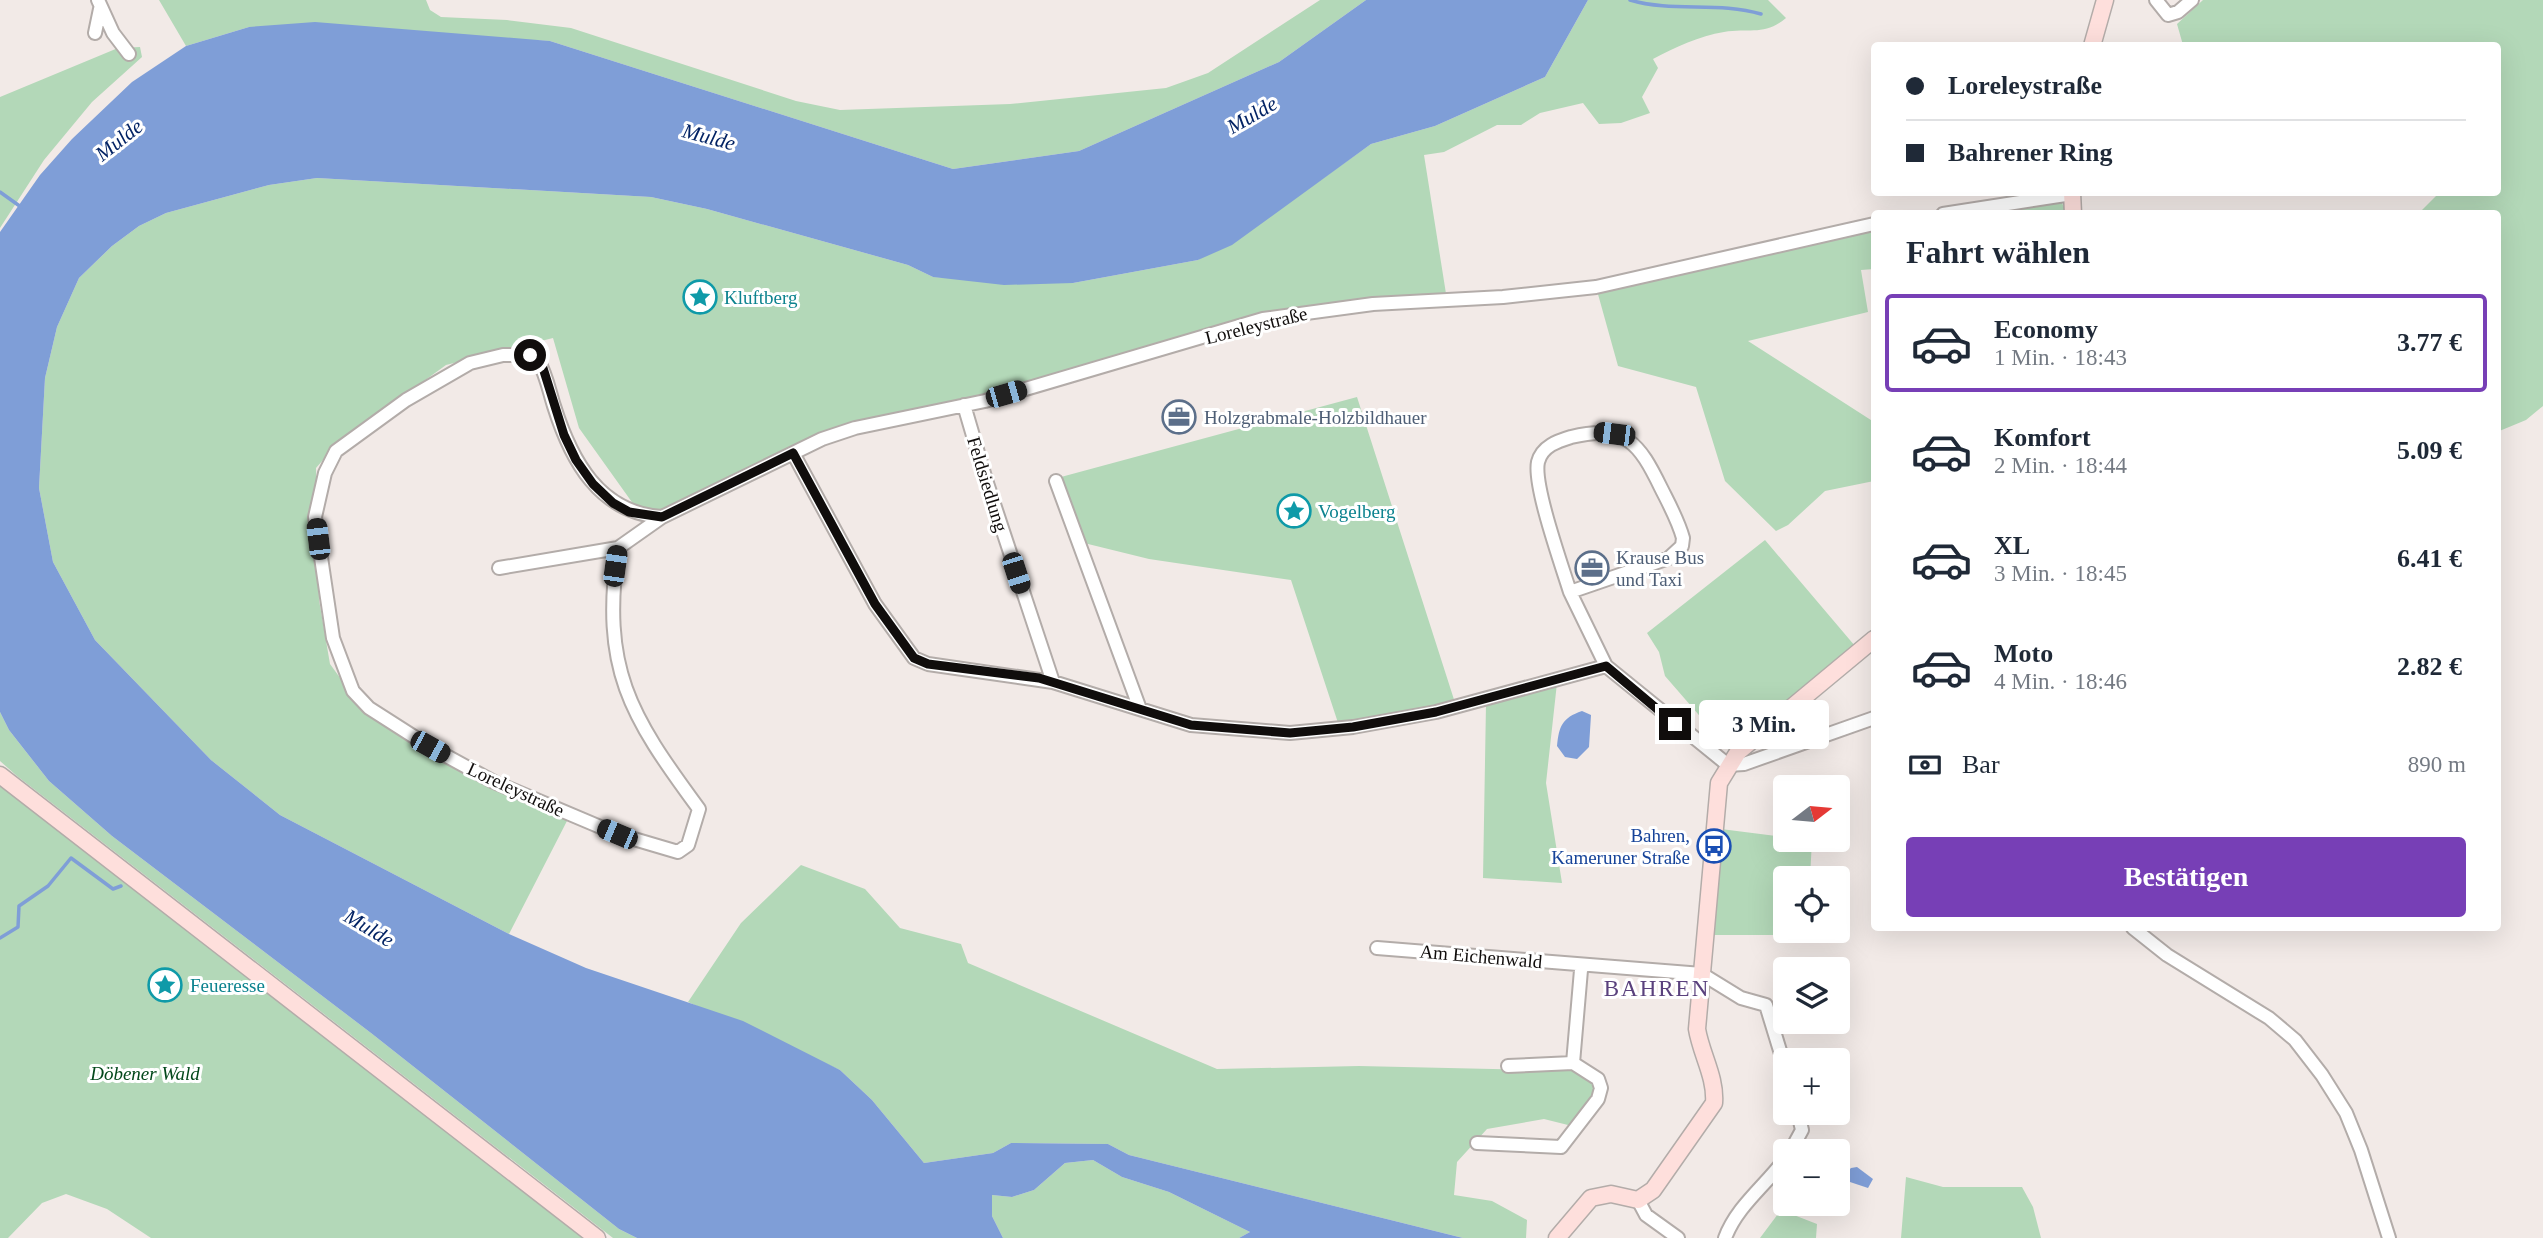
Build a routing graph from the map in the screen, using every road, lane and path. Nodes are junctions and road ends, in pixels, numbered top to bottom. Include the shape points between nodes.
1 (2105, 0) edge
2 (2156, 0) edge
3 (2192, 0) edge
4 (99, 4) edge
5 (96, 33) dead end
6 (2093, 42) edge
7 (129, 54) dead end
8 (2054, 196) edge
9 (1968, 210) edge
10 (1871, 226) edge
11 (964, 405) junction
12 (793, 453) junction
13 (1056, 481) dead end
14 (662, 517) junction
15 (618, 548) junction
16 (499, 568) dead end
17 (1570, 592) junction
18 (1871, 641) edge
19 (1606, 666) junction
20 (1053, 682) junction
21 (1140, 709) junction
22 (1871, 719) edge
23 (1776, 720) junction
24 (1790, 747) junction
25 (1728, 765) junction
26 (0, 775) edge
27 (2137, 931) edge
28 (1377, 948) dead end
29 (1584, 965) junction
30 (1702, 974) junction
31 (1779, 1048) edge
32 (1573, 1063) junction
33 (1508, 1066) dead end
34 (1476, 1143) dead end
35 (1773, 1175) edge
36 (1638, 1200) junction
37 (597, 1238) edge
38 (1557, 1238) edge
39 (1678, 1238) edge
40 (1725, 1238) edge
41 (2389, 1238) edge

1 - 6 street
2 - 3 street via 2168,15
4 - 5 street
4 - 7 street
8 - 9 street
10 - 11 street, Loreleystraße via 1596,287 1286,314
11 - 12 street, Loreleystraße via 855,428
11 - 20 street, Feldsiedlung
12 - 14 street, Loreleystraße
12 - 20 street via 875,604 914,658 953,669
13 - 21 street
14 - 15 street, Loreleystraße
14 - 15 street, Loreleystraße via 629,512 593,484 564,435 538,360 530,355 503,355 451,372 351,437 335,451 325,473 315,517 333,638 353,691 369,708 494,782 627,838 678,852 688,845 699,809 637,716 618,666 612,637
15 - 16 street, Loreleystraße
17 - 17 street via 1669,558 1682,547 1679,525 1645,455 1630,440 1614,434 1598,432 1558,440 1538,461
17 - 19 street
18 - 23 street
19 - 21 street via 1436,712 1329,730 1221,729
19 - 25 street
20 - 21 street
22 - 24 street
23 - 24 street
23 - 25 street
24 - 25 street via 1744,764
25 - 30 street via 1719,783
26 - 37 street
27 - 41 street via 2269,1018 2295,1041 2346,1113
28 - 29 street, Am Eichenwald
29 - 30 street, Am Eichenwald
29 - 32 street
30 - 31 street via 1741,998 1766,1005
30 - 36 street via 1698,1029 1714,1103 1653,1190
32 - 33 street
32 - 34 street via 1598,1079 1601,1088 1598,1099 1561,1147
35 - 40 street via 1734,1217
36 - 38 street via 1611,1194 1591,1198
36 - 39 street via 1646,1215

